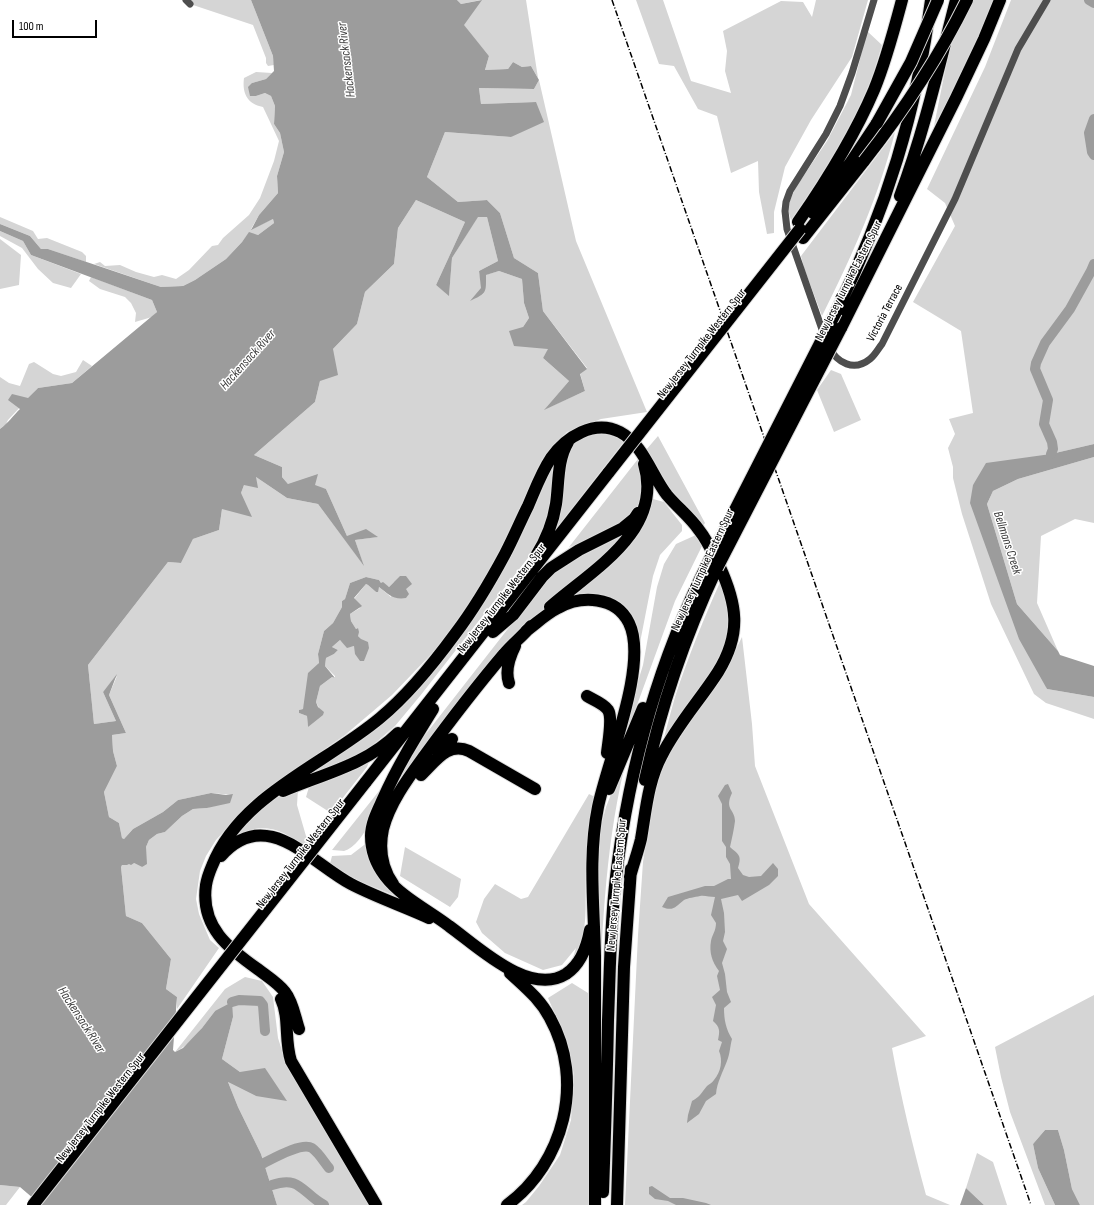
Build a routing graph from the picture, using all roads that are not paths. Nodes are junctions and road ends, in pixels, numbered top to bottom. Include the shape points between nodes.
1 (874, 0) edge
2 (902, 0) edge
3 (931, 0) edge
4 (938, 0) edge
5 (956, 0) edge
6 (967, 0) edge
7 (1000, 0) edge
8 (1047, 0) edge
9 (801, 230) junction
10 (882, 246) junction
11 (571, 438) junction
12 (640, 452) junction
13 (611, 476) junction
14 (647, 495) junction
15 (713, 564) junction
16 (506, 604) junction
17 (493, 632) junction
18 (523, 636) junction
19 (671, 647) junction
20 (443, 683) junction
21 (509, 683) dead end
22 (586, 696) dead end
23 (433, 709) junction
24 (452, 739) dead end
25 (422, 775) junction
26 (368, 785) junction
27 (602, 788) junction
28 (535, 789) dead end
29 (257, 807) junction
30 (390, 812) junction
31 (594, 841) junction
32 (212, 868) junction
33 (630, 878) junction
34 (393, 884) junction
35 (592, 894) junction
36 (465, 939) junction
37 (499, 963) junction
38 (250, 964) junction
39 (299, 1029) dead end
40 (33, 1205) edge
41 (43, 1205) edge
42 (376, 1205) edge
43 (507, 1205) edge
44 (595, 1205) edge
45 (603, 1205) edge
46 (617, 1205) edge

1 - 8 street, Victoria Terrace via 840,106 826,134 790,191 785,211 787,229 828,345 837,359 855,366 870,359 882,344 955,199 1018,49
2 - 9 highway via 870,99
3 - 15 highway, New Jersey Turnpike Eastern Spur, bridge via 918,82 897,163 874,228 836,312
4 - 9 highway, New Jersey Turnpike Western Spur, bridge via 911,62 877,122 844,173
5 - 10 highway via 918,141
6 - 9 highway, New Jersey Turnpike Western Spur, bridge via 918,87 864,161
7 - 10 highway, New Jersey Turnpike Eastern Spur via 971,66
9 - 13 highway, New Jersey Turnpike Western Spur
9 - 13 highway, New Jersey Turnpike Western Spur, bridge via 762,271 749,295
10 - 15 highway, New Jersey Turnpike Eastern Spur, bridge via 841,328
11 - 12 highway via 591,428 602,427 625,435
11 - 16 highway via 562,459 556,504 549,531
11 - 29 highway via 559,448 546,467 507,551 479,599 422,676 378,720 273,793
12 - 14 highway via 647,475
12 - 33 highway via 666,494 698,528 709,545 728,587 734,606 735,624 733,640 722,665 657,764
13 - 16 highway, New Jersey Turnpike Western Spur
13 - 17 highway, New Jersey Turnpike Western Spur
14 - 17 highway via 639,511 623,528 572,554 551,568 513,615
14 - 18 highway via 640,520 621,546 545,612
15 - 19 highway, New Jersey Turnpike Eastern Spur via 685,612
15 - 33 highway, New Jersey Turnpike Eastern Spur via 663,706 643,788
16 - 20 highway, New Jersey Turnpike Western Spur
17 - 23 highway, New Jersey Turnpike Western Spur
18 - 21 highway via 508,665
18 - 27 highway via 556,609 585,600 601,601 611,605 620,610 629,622 633,634 634,655 628,700
18 - 30 highway via 505,653 437,738 406,782
19 - 31 highway via 611,784
19 - 45 highway, New Jersey Turnpike Eastern Spur via 639,748 617,865 610,958
20 - 26 highway, New Jersey Turnpike Western Spur
20 - 29 highway via 395,735 370,754 342,769 282,791
22 - 27 highway via 605,707 610,715
23 - 26 highway, New Jersey Turnpike Western Spur
23 - 34 highway via 396,770 374,822 371,836 375,859
24 - 25 highway via 444,745
25 - 28 highway via 446,751 460,748
25 - 30 highway
26 - 40 highway, New Jersey Turnpike Western Spur, bridge
26 - 41 highway, New Jersey Turnpike Western Spur
27 - 31 highway
29 - 32 highway via 227,838 216,855
30 - 34 highway via 383,831 381,850
31 - 35 highway
32 - 36 highway via 227,849 241,840 260,835 278,838 293,845 351,884 422,915
32 - 38 highway via 205,894 210,921 223,941
33 - 46 highway, New Jersey Turnpike Eastern Spur via 624,967
34 - 36 highway
35 - 37 highway via 587,942 578,963 570,971 557,978 542,980 524,976
35 - 44 highway via 596,1037
36 - 37 highway
37 - 43 highway via 531,992 551,1019 563,1051 568,1083 562,1121 553,1150 528,1186
38 - 39 highway via 285,991 292,1004
38 - 42 highway via 270,983 280,997 285,1012 286,1043 291,1061

